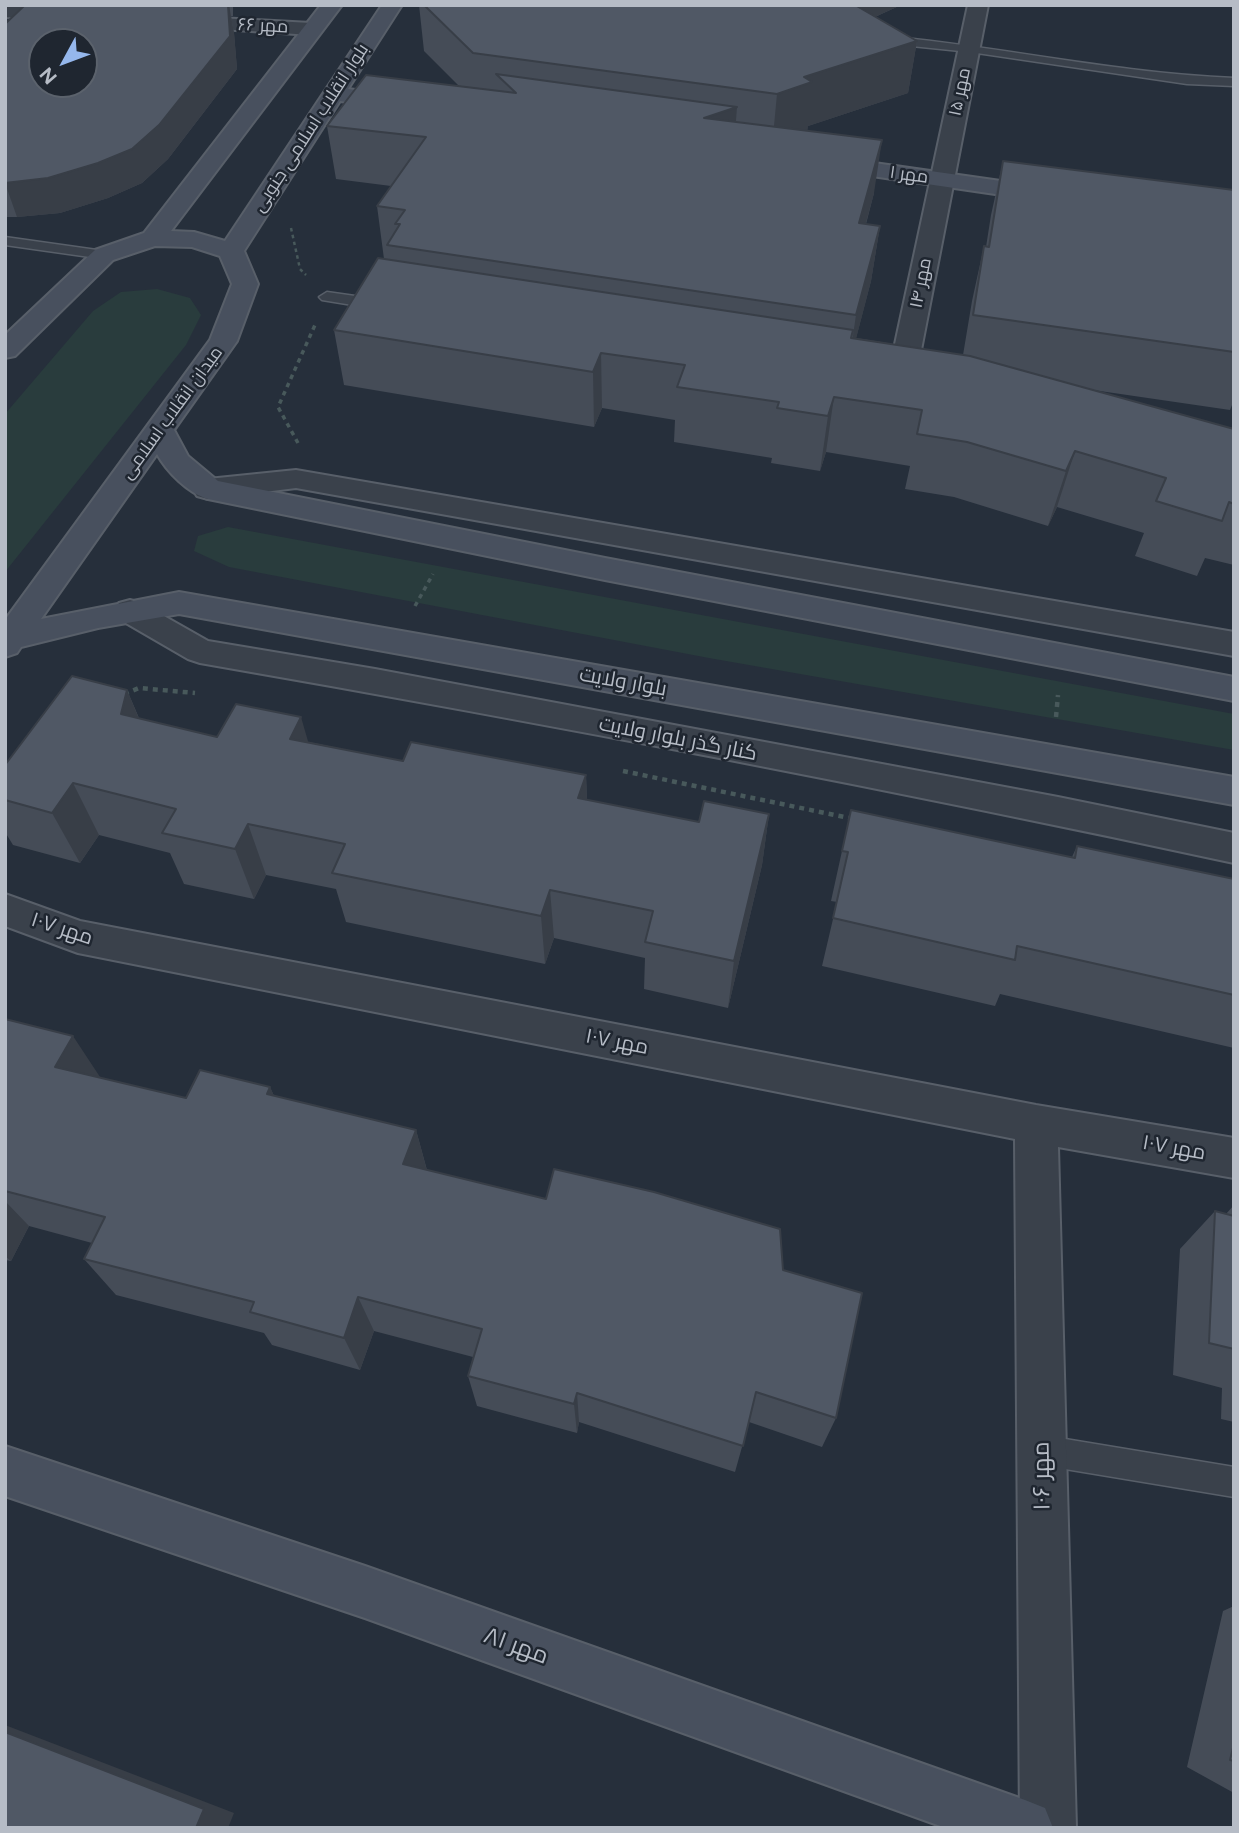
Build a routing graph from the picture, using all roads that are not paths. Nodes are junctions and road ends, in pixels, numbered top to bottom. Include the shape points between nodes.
1 (332, 5) edge
2 (392, 5) edge
3 (978, 5) edge
4 (5, 11) edge
5 (95, 17) edge
6 (160, 21) edge
7 (310, 29) junction
8 (874, 39) edge
9 (970, 48) junction
10 (1234, 82) edge
11 (334, 94) junction
12 (431, 107) edge
13 (803, 160) edge
14 (941, 180) junction
15 (1074, 199) edge
16 (153, 238) junction
17 (5, 241) edge
18 (231, 251) junction
19 (104, 255) junction
20 (327, 297) road end
21 (396, 307) edge
22 (5, 350) edge
23 (900, 386) edge
24 (159, 430) junction
25 (208, 489) junction
26 (130, 611) junction
27 (9, 641) edge
28 (1234, 644) edge
29 (1234, 689) edge
30 (1234, 792) edge
31 (1234, 848) edge
32 (5, 910) edge
33 (1036, 1124) junction
34 (1234, 1158) edge
35 (1041, 1450) junction
36 (5, 1471) edge
37 (1234, 1482) edge
38 (1025, 1828) edge
39 (1048, 1828) edge

1 - 7 main road
2 - 11 main road, بلوار انقلاب اسلامی جنوبی
3 - 9 street, مهر ۱۵
4 - 5 street
6 - 7 street, مهر ۶۶
7 - 16 main road
8 - 9 lane
9 - 10 lane via 1187,80
9 - 14 street, مهر ۱۵
11 - 12 main road
11 - 18 main road, بلوار انقلاب اسلامی جنوبی
13 - 14 main road, مهر ۱
14 - 15 main road, مهر ۱
14 - 23 street, مهر ۱۴
16 - 18 main road via 194,240
16 - 19 main road
17 - 19 lane
18 - 24 main road, میدان انقلاب اسلامی via 245,284 223,341
19 - 22 main road
20 - 21 lane
24 - 25 main road via 176,461
24 - 27 main road, میدان انقلاب اسلامی
25 - 28 street via 296,479
25 - 29 main road
26 - 27 main road, بلوار ولایت
26 - 30 main road, بلوار ولایت via 179,603
26 - 31 street, کنار گذر بلوار ولایت via 200,651 471,699
32 - 33 street, مهر ۱۰۷ via 78,937
33 - 34 street, مهر ۱۰۷
33 - 35 street, مهر ۱۰۶
35 - 37 lane
35 - 39 street, مهر ۱۰۶
36 - 38 main road, مهر ۸۱ via 365,1592

